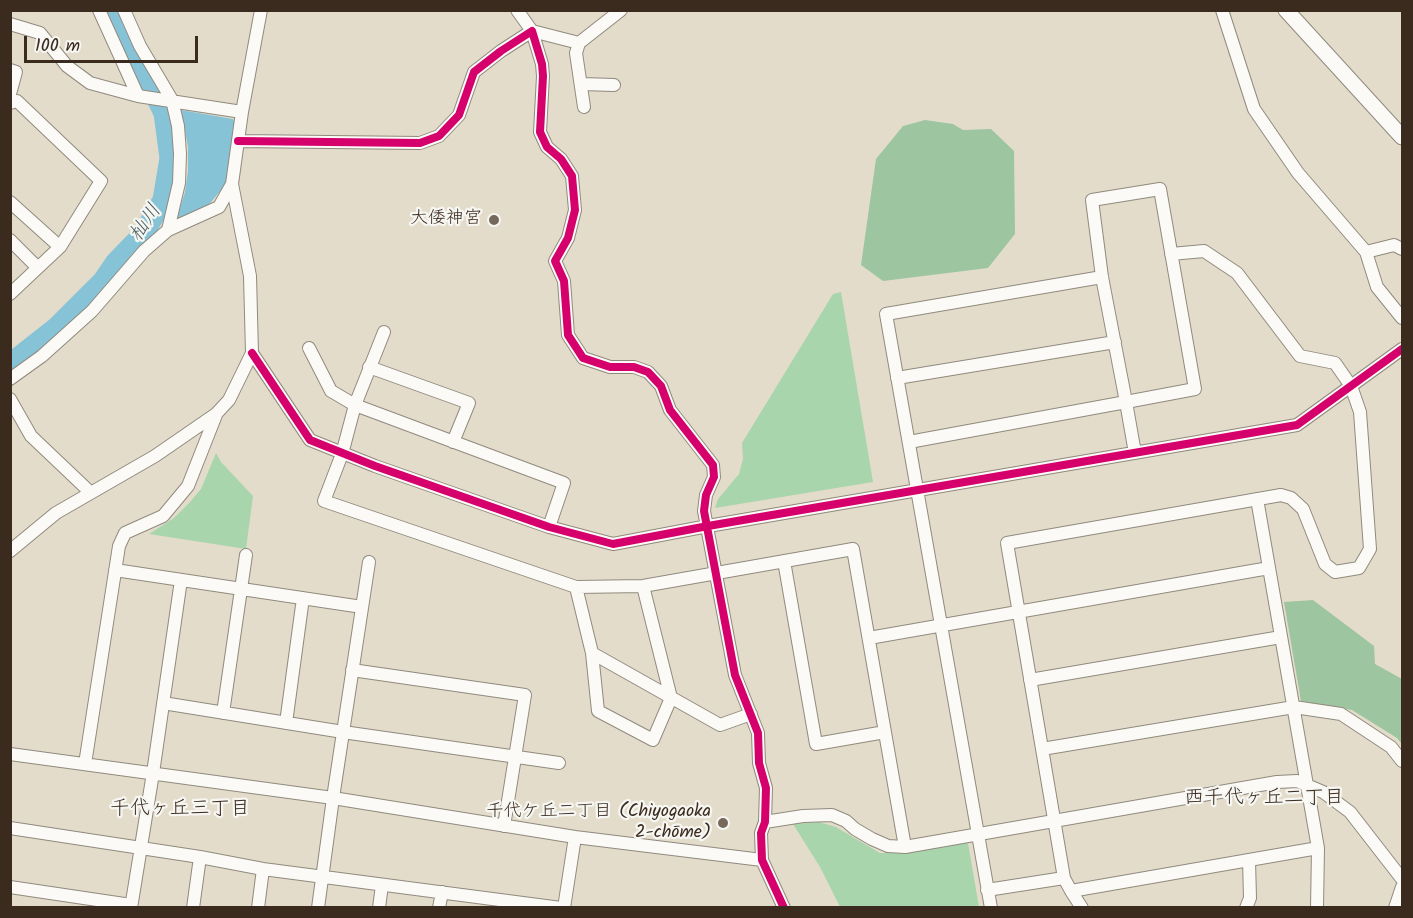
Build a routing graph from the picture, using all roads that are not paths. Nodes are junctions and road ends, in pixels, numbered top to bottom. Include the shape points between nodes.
1 (99, 10) edge
2 (124, 10) edge
3 (261, 10) edge
4 (517, 10) edge
5 (621, 10) edge
6 (1222, 10) edge
7 (1286, 10) edge
8 (10, 24) edge
9 (532, 31) junction
10 (579, 43) junction
11 (10, 70) edge
12 (582, 84) junction
13 (614, 85) dead end
14 (10, 94) edge
15 (141, 96) junction
16 (172, 100) junction
17 (10, 104) edge
18 (584, 107) dead end
19 (242, 112) junction
20 (1402, 136) edge
21 (238, 141) junction
22 (232, 184) junction
23 (10, 202) edge
24 (168, 230) junction
25 (10, 240) edge
26 (60, 247) junction
27 (1402, 249) edge
28 (1366, 252) junction
29 (1171, 254) junction
30 (37, 267) junction
31 (1102, 277) junction
32 (10, 294) edge
33 (1402, 318) edge
34 (384, 332) dead end
35 (1114, 342) junction
36 (309, 348) dead end
37 (1402, 349) edge
38 (252, 353) junction
39 (369, 367) junction
40 (897, 378) junction
41 (10, 380) edge
42 (1351, 386) junction
43 (10, 399) edge
44 (1126, 402) junction
45 (355, 405) junction
46 (216, 414) junction
47 (453, 442) junction
48 (909, 442) junction
49 (1135, 453) junction
50 (342, 454) junction
51 (917, 490) junction
52 (91, 493) junction
53 (1257, 499) junction
54 (708, 526) junction
55 (549, 527) junction
56 (10, 551) edge
57 (246, 555) dead end
58 (784, 561) junction
59 (369, 562) dead end
60 (1269, 568) junction
61 (115, 570) junction
62 (717, 572) junction
63 (181, 580) junction
64 (643, 586) junction
65 (576, 587) junction
66 (242, 589) junction
67 (303, 598) junction
68 (362, 607) junction
69 (1018, 612) junction
70 (942, 626) junction
71 (1281, 637) junction
72 (869, 638) junction
73 (592, 653) junction
74 (352, 670) junction
75 (1030, 680) junction
76 (671, 698) junction
77 (163, 703) junction
78 (1294, 707) junction
79 (223, 713) junction
80 (751, 714) junction
81 (286, 723) junction
82 (343, 732) junction
83 (885, 732) junction
84 (1042, 749) junction
85 (10, 754) edge
86 (515, 758) junction
87 (1402, 761) edge
88 (559, 763) dead end
89 (85, 764) junction
90 (153, 773) junction
91 (1306, 784) junction
92 (333, 798) junction
93 (1054, 821) junction
94 (765, 822) junction
95 (504, 826) junction
96 (10, 828) edge
97 (978, 834) junction
98 (575, 837) junction
99 (905, 847) junction
100 (140, 849) junction
101 (1318, 849) junction
102 (200, 857) junction
103 (1250, 860) junction
104 (762, 861) junction
105 (263, 869) junction
106 (323, 877) junction
107 (1064, 878) junction
108 (1402, 879) edge
109 (382, 885) junction
110 (1402, 886) edge
111 (10, 887) edge
112 (987, 890) junction
113 (1071, 891) junction
114 (442, 892) junction
115 (502, 904) edge
116 (131, 906) edge
117 (193, 908) edge
118 (258, 908) edge
119 (318, 908) edge
120 (379, 908) edge
121 (439, 908) edge
122 (562, 908) edge
123 (784, 908) edge
124 (991, 908) edge
125 (1083, 908) edge
126 (1246, 908) edge
127 (1317, 908) edge
128 (1395, 908) edge

1 - 15 street
2 - 16 street
3 - 19 street
4 - 9 street
5 - 10 street
6 - 28 street via 1254,109 1298,173
7 - 20 main road
8 - 15 street via 40,33 68,66 90,83
9 - 10 street
9 - 21 street via 474,72 459,115 440,136 420,143
9 - 54 street via 543,76 540,132 547,147 572,176 575,210 568,238 555,261 564,281 568,335 582,358 610,367 634,367 648,372 661,386 670,410 713,465 714,477 705,495
10 - 12 street via 576,53
11 - 14 street via 16,72
12 - 13 street
12 - 18 street
15 - 16 street
16 - 19 street
16 - 24 street via 180,154 179,183
17 - 26 street via 17,101 101,181
19 - 21 street
21 - 22 street
22 - 24 street via 219,207
22 - 38 street via 250,276
23 - 26 street
24 - 41 street via 144,251 92,311
25 - 30 street
26 - 30 street
27 - 28 street via 1394,245
28 - 33 street via 1377,287
29 - 31 street via 1160,189 1092,200
29 - 42 street via 1204,251 1238,273 1300,356 1335,363
29 - 44 street via 1195,389
30 - 32 street
31 - 35 street
31 - 40 street via 886,314
34 - 39 street
35 - 40 street
35 - 44 street
36 - 45 street via 331,391
37 - 42 street
38 - 46 street via 229,399
38 - 50 street via 310,440
39 - 45 street
39 - 47 street via 469,403
40 - 48 street
42 - 49 street via 1297,424
42 - 53 street via 1360,412 1370,549 1359,568 1335,572 1325,564 1303,509 1291,498 1281,495
43 - 52 street via 31,436
44 - 48 street
44 - 49 street
45 - 47 street
45 - 50 street
46 - 52 street
46 - 61 street via 188,486 163,516 125,533
47 - 55 street via 564,483
48 - 51 street
49 - 51 street
50 - 55 street
50 - 65 street via 324,501
51 - 54 street
51 - 70 street
52 - 56 street via 56,513
53 - 60 street
53 - 69 street via 1007,543
54 - 55 street via 613,544
54 - 62 street
57 - 66 street
58 - 62 street
58 - 72 street via 853,549
58 - 83 street via 816,744
59 - 68 street
60 - 69 street
60 - 71 street
61 - 63 street
61 - 89 street
62 - 64 street
62 - 80 street via 735,675
63 - 66 street
63 - 77 street
64 - 65 street
64 - 76 street
65 - 73 street
66 - 67 street
66 - 79 street
67 - 68 street
67 - 81 street
68 - 74 street
69 - 70 street
69 - 75 street
70 - 72 street
70 - 97 street
71 - 75 street
71 - 78 street
72 - 83 street
73 - 76 street
73 - 76 street via 598,711 653,740
74 - 82 street
74 - 86 street via 525,695
75 - 84 street
76 - 80 street via 720,725
77 - 79 street
77 - 90 street
78 - 84 street
78 - 87 street via 1341,714 1391,747
78 - 91 street
79 - 81 street
80 - 94 street via 758,733 759,762 766,788
81 - 82 street
82 - 86 street
82 - 92 street
83 - 99 street
84 - 93 street
85 - 89 street
86 - 88 street
86 - 95 street
89 - 90 street
90 - 92 street
90 - 100 street
91 - 93 street via 1277,782
91 - 101 street
91 - 108 street via 1350,812
92 - 95 street
92 - 106 street
93 - 97 street
93 - 107 street
94 - 99 street via 832,815 872,839 888,846
94 - 104 street via 761,833
95 - 98 street
96 - 100 street
97 - 99 street
97 - 112 street
98 - 104 street
98 - 122 street
100 - 102 street
100 - 116 street
101 - 103 street
101 - 127 street
102 - 105 street
102 - 117 street
103 - 113 street
103 - 126 street via 1250,898
104 - 123 street
105 - 106 street
105 - 118 street
106 - 109 street
106 - 119 street
107 - 112 street
107 - 113 street
109 - 114 street
109 - 120 street
110 - 128 street
111 - 116 street
112 - 124 street
113 - 125 street
114 - 115 street
114 - 121 street
115 - 122 street

